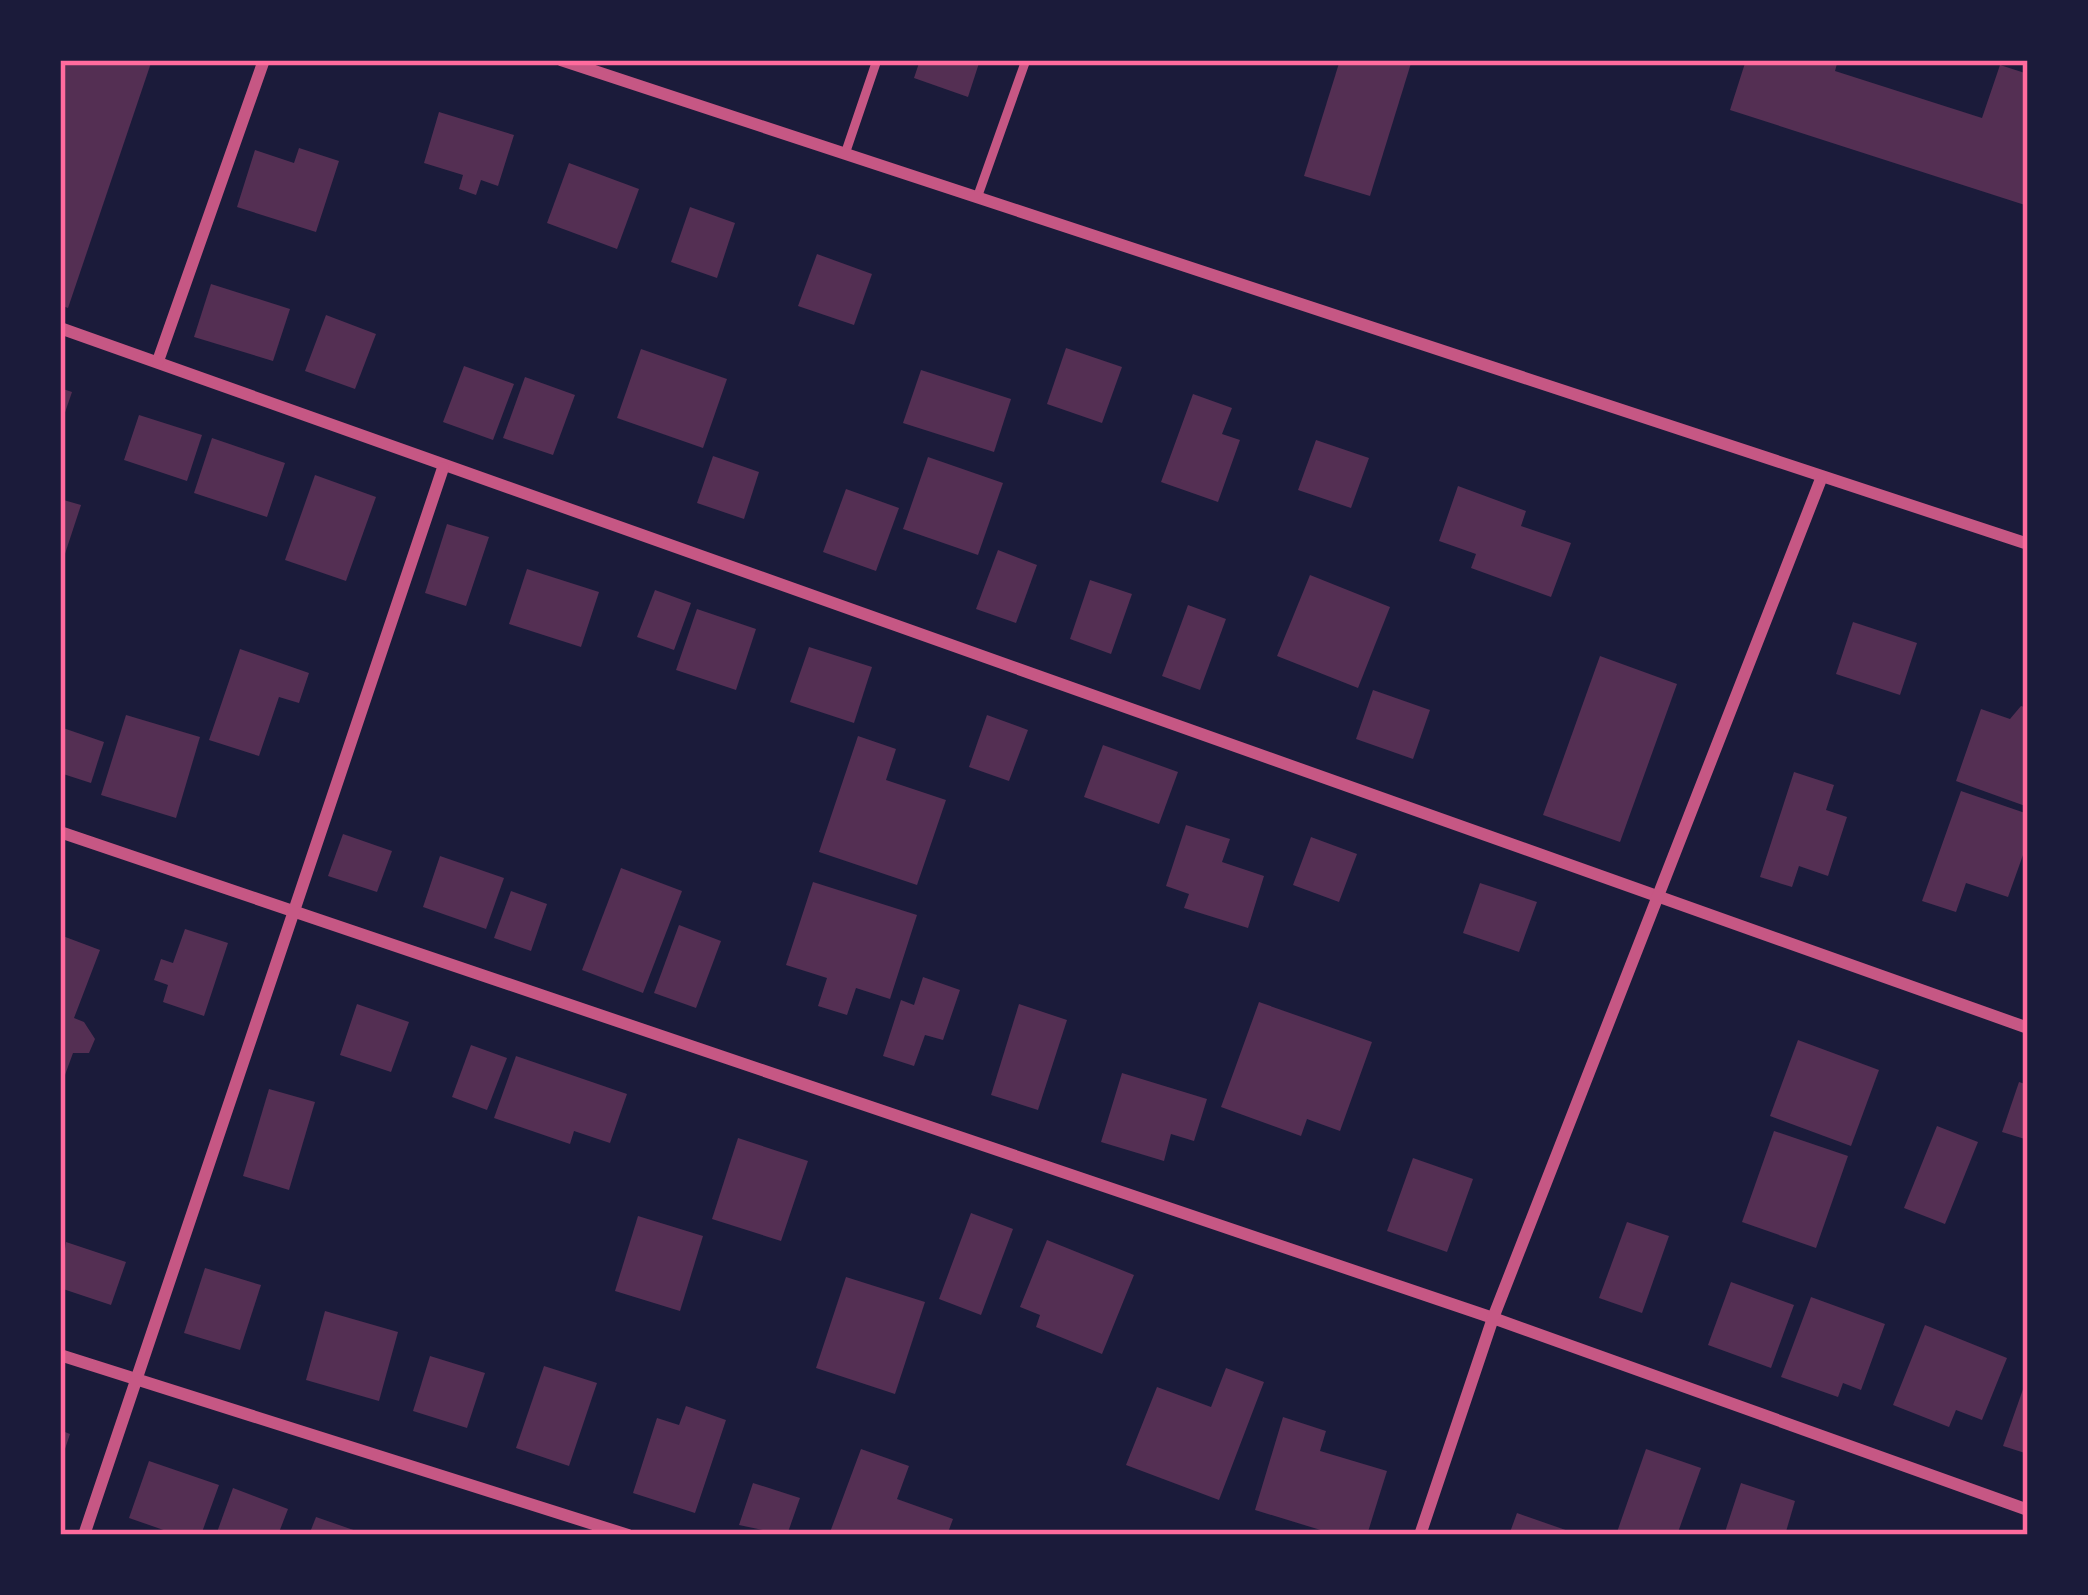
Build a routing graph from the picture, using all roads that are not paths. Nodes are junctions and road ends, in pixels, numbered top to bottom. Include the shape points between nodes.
1 (264, 60) edge
2 (561, 60) edge
3 (877, 60) edge
4 (1026, 60) edge
5 (845, 154) junction
6 (977, 198) junction
7 (60, 328) edge
8 (158, 361) junction
9 (443, 468) junction
10 (1821, 479) junction
11 (2028, 544) edge
12 (60, 832) edge
13 (1657, 896) junction
14 (295, 908) junction
15 (2028, 1028) edge
16 (1493, 1318) junction
17 (60, 1355) edge
18 (136, 1382) junction
19 (2028, 1510) edge
20 (84, 1535) edge
21 (628, 1535) edge
22 (1420, 1535) edge

1 - 8 street
2 - 5 street
3 - 5 lane
4 - 6 lane
5 - 6 street
6 - 10 street
7 - 8 street
8 - 9 street
9 - 13 street
9 - 14 street
10 - 11 street
10 - 13 street
12 - 14 street
13 - 15 street
13 - 16 street
14 - 16 street
14 - 18 street
16 - 19 street
16 - 22 street
17 - 18 street
18 - 20 street
18 - 21 street

